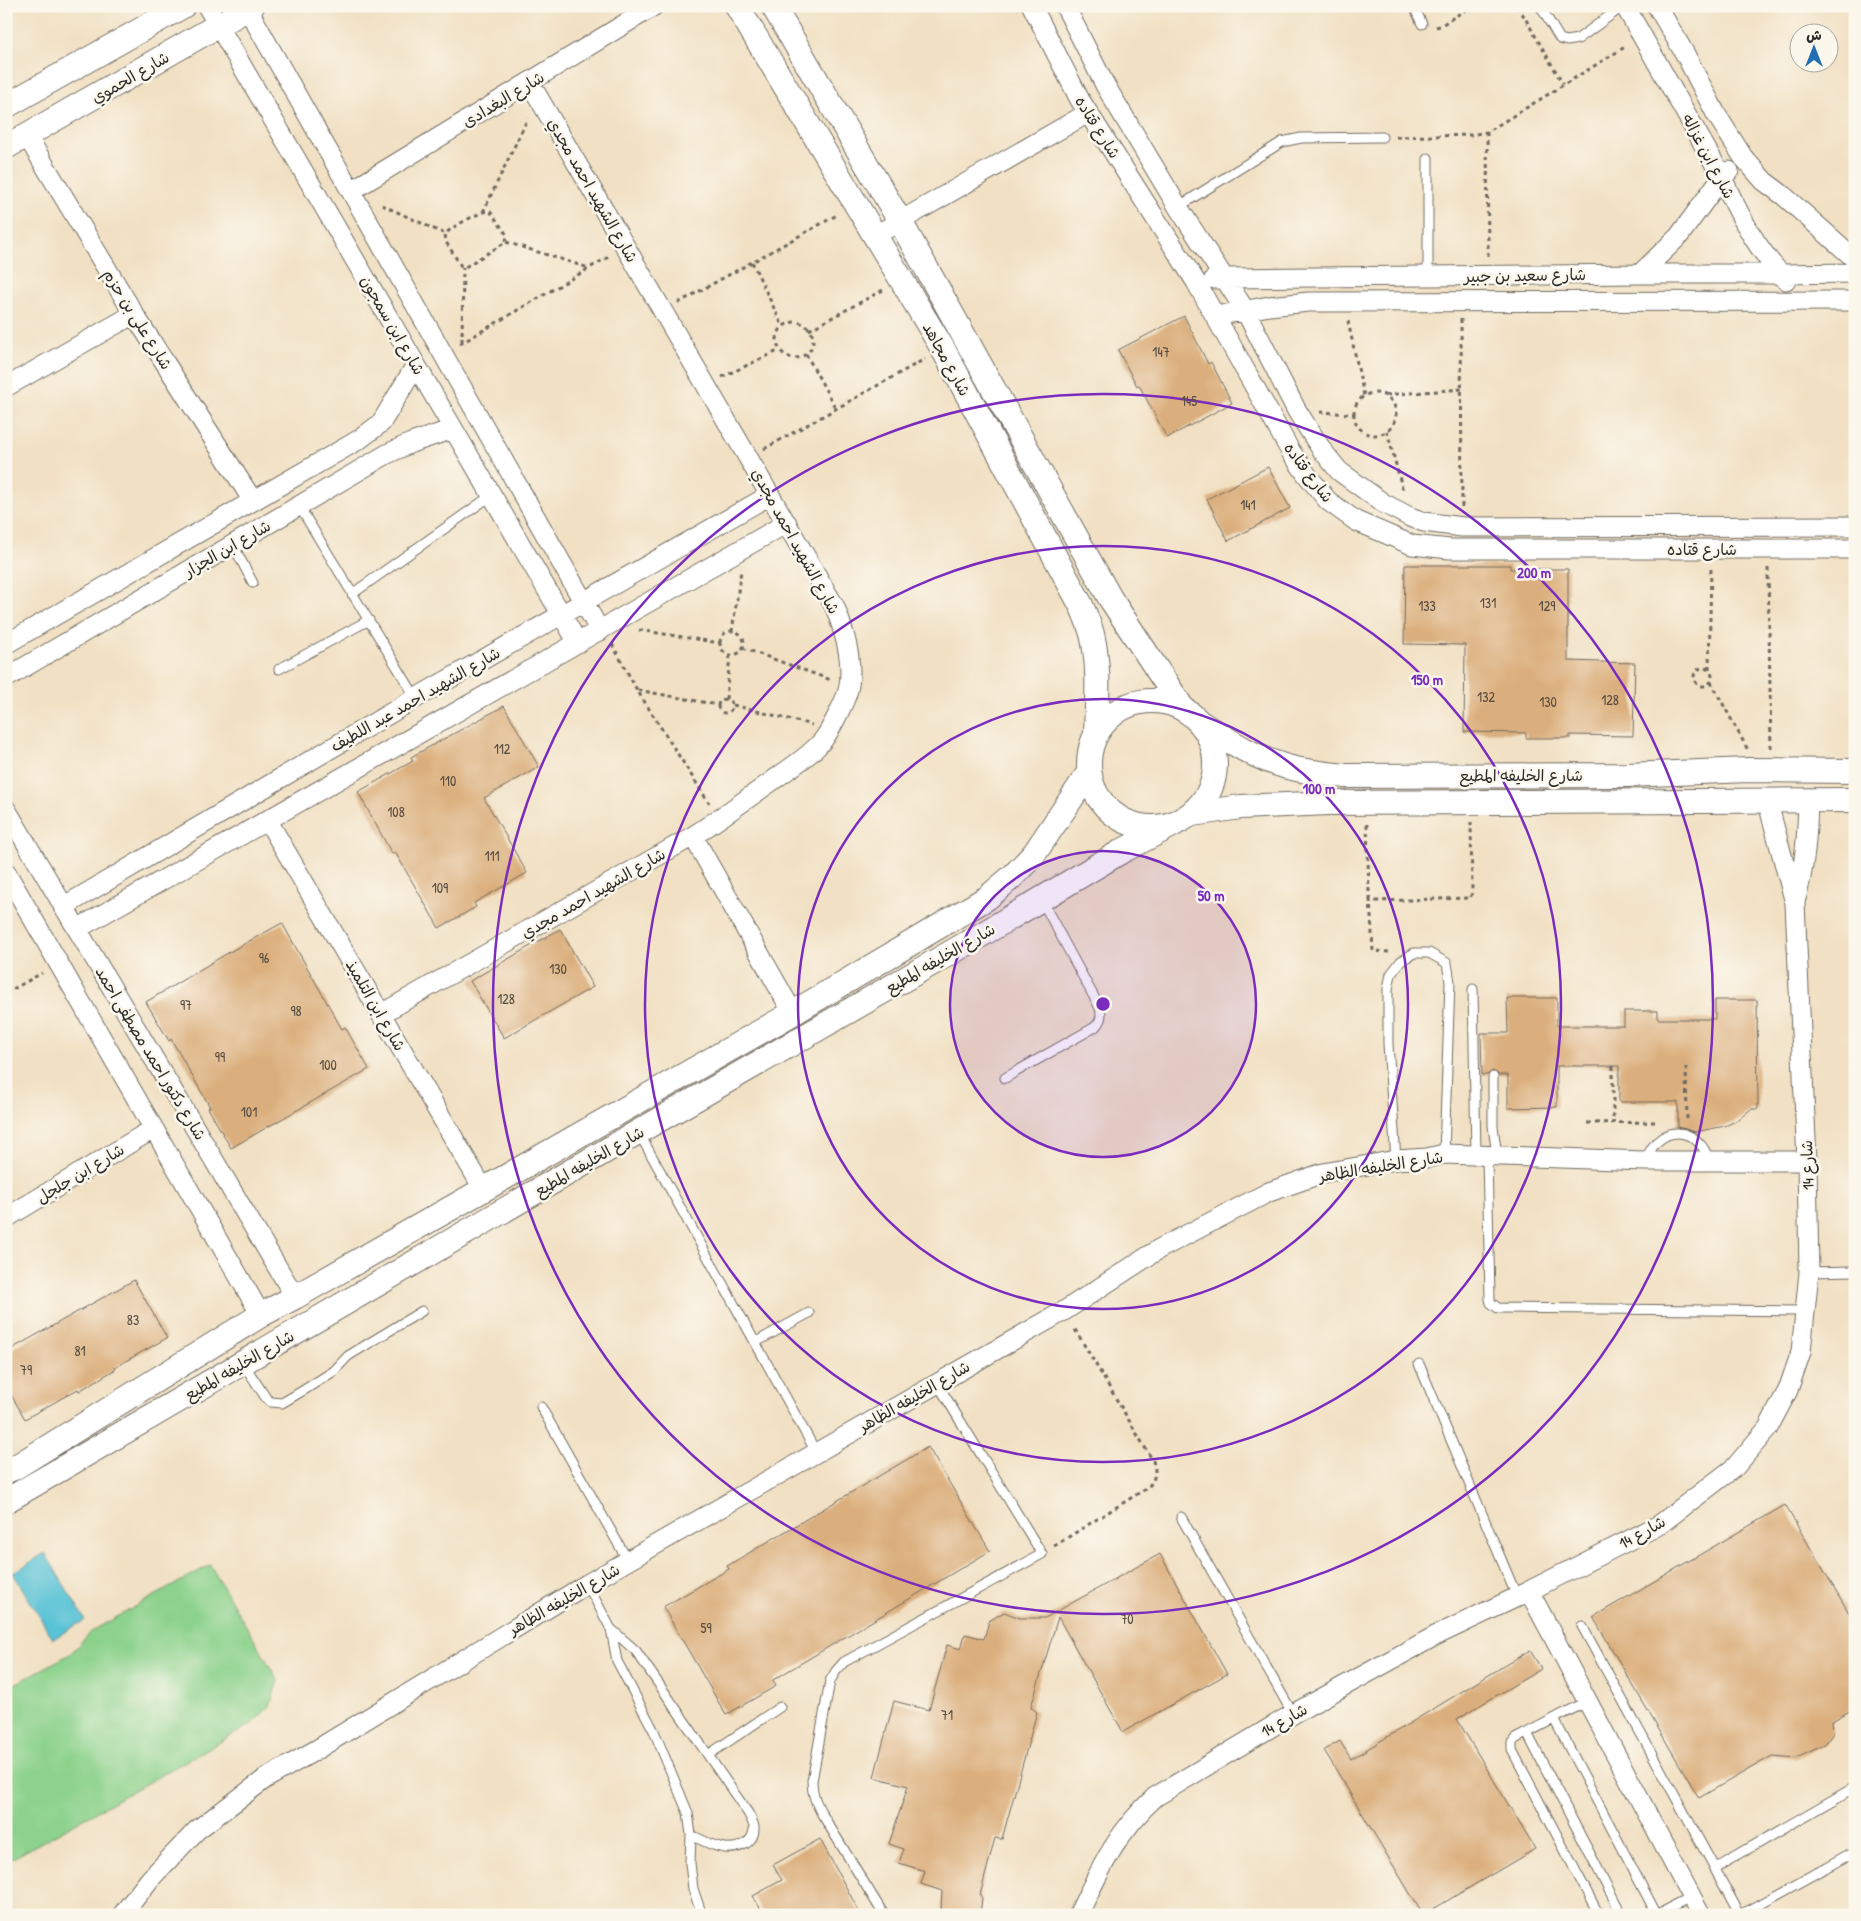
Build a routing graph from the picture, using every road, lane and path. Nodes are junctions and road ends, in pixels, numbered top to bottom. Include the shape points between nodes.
1 (182, 6) edge
2 (207, 6) edge
3 (654, 6) edge
4 (737, 6) edge
5 (773, 6) edge
6 (1032, 6) edge
7 (1065, 6) edge
8 (1414, 6) edge
9 (1472, 6) edge
10 (1518, 6) edge
11 (1540, 6) edge
12 (1624, 6) edge
13 (1657, 6) edge
14 (249, 7) edge
15 (1422, 24) joint
16 (219, 27) junction
17 (1643, 36) junction
18 (1563, 84) junction
19 (1105, 85) junction
20 (534, 90) junction
21 (6, 106) edge
22 (1120, 111) junction
23 (1088, 113) junction
24 (1488, 132) junction
25 (26, 136) junction
26 (1382, 137) joint
27 (6, 147) edge
28 (1428, 158) dead end
29 (1743, 158) junction
30 (1722, 177) junction
31 (351, 191) junction
32 (857, 204) junction
33 (1178, 207) junction
34 (483, 212) junction
35 (900, 221) junction
36 (445, 234) junction
37 (876, 235) junction
38 (506, 242) junction
39 (626, 247) junction
40 (1855, 259) edge
41 (752, 262) junction
42 (463, 267) junction
43 (589, 268) junction
44 (1855, 272) edge
45 (1640, 274) junction
46 (1782, 274) junction
47 (1488, 275) junction
48 (1428, 276) junction
49 (1224, 278) junction
50 (902, 280) junction
51 (1196, 282) junction
52 (1801, 300) junction
53 (1855, 300) edge
54 (1343, 301) junction
55 (1461, 301) junction
56 (1245, 310) junction
57 (663, 311) junction
58 (134, 314) junction
59 (1216, 316) junction
60 (784, 326) junction
61 (809, 330) junction
62 (462, 342) junction
63 (943, 349) junction
64 (780, 350) junction
65 (443, 354) junction
66 (806, 354) junction
67 (416, 365) junction
68 (706, 384) junction
69 (6, 387) edge
70 (1462, 389) junction
71 (1364, 396) junction
72 (1385, 396) junction
73 (836, 409) junction
74 (1297, 411) junction
75 (1354, 414) junction
76 (453, 429) junction
77 (1387, 431) junction
78 (748, 457) junction
79 (492, 495) junction
80 (770, 495) junction
81 (253, 501) junction
82 (299, 506) junction
83 (1410, 517) junction
84 (787, 523) junction
85 (1855, 526) edge
86 (1462, 527) junction
87 (233, 545) junction
88 (744, 548) junction
89 (1711, 549) junction
90 (1855, 549) edge
91 (1767, 550) junction
92 (253, 582) dead end
93 (352, 594) junction
94 (582, 601) junction
95 (561, 614) junction
96 (369, 620) junction
97 (604, 628) junction
98 (732, 632) junction
99 (578, 643) junction
100 (720, 643) junction
101 (6, 644) edge
102 (743, 648) junction
103 (730, 655) junction
104 (279, 669) dead end
105 (1709, 669) junction
106 (6, 678) edge
107 (1710, 682) junction
108 (849, 687) junction
109 (637, 690) junction
110 (416, 698) junction
111 (726, 699) junction
112 (718, 705) junction
113 (733, 705) junction
114 (1191, 716) junction
115 (829, 730) junction
116 (1096, 733) junction
117 (1765, 770) junction
118 (1808, 771) junction
119 (1855, 771) edge
120 (1088, 774) junction
121 (1767, 800) junction
122 (1855, 800) edge
123 (1808, 801) junction
124 (1366, 803) junction
125 (1471, 803) junction
126 (6, 809) edge
127 (1183, 819) junction
128 (719, 820) junction
129 (268, 821) junction
130 (693, 836) junction
131 (6, 872) edge
132 (1041, 898) junction
133 (1370, 898) junction
134 (1795, 903) junction
135 (63, 907) junction
136 (78, 930) junction
137 (908, 947) junction
138 (1401, 961) junction
139 (60, 963) junction
140 (921, 970) junction
141 (1473, 989) dead end
142 (6, 993) edge
143 (794, 1013) junction
144 (382, 1014) junction
145 (1613, 1066) dead end
146 (1686, 1067) dead end
147 (1493, 1077) dead end
148 (1005, 1078) dead end
149 (1660, 1122) dead end
150 (1678, 1122) dead end
151 (1687, 1122) junction
152 (1587, 1123) dead end
153 (1613, 1123) junction
154 (153, 1129) junction
155 (638, 1132) junction
156 (1687, 1135) junction
157 (1444, 1154) junction
158 (1487, 1155) junction
159 (1396, 1160) junction
160 (1645, 1161) junction
161 (1807, 1161) junction
162 (1709, 1162) junction
163 (484, 1190) junction
164 (6, 1218) edge
165 (1855, 1271) edge
166 (1809, 1272) junction
167 (295, 1297) junction
168 (422, 1310) dead end
169 (1064, 1310) junction
170 (1806, 1311) junction
171 (809, 1313) dead end
172 (261, 1315) junction
173 (756, 1342) junction
174 (243, 1363) junction
175 (1419, 1364) dead end
176 (937, 1383) junction
177 (541, 1407) dead end
178 (816, 1452) junction
179 (6, 1471) edge
180 (6, 1501) edge
181 (1181, 1517) dead end
182 (1042, 1554) junction
183 (628, 1561) junction
184 (587, 1584) junction
185 (1523, 1594) junction
186 (1582, 1626) dead end
187 (611, 1629) junction
188 (1588, 1701) junction
189 (780, 1707) dead end
190 (1293, 1714) junction
191 (1554, 1719) junction
192 (1527, 1732) junction
193 (708, 1755) junction
194 (1855, 1787) edge
195 (691, 1835) junction
196 (1855, 1852) edge
197 (1715, 1868) junction
198 (1692, 1897) junction
199 (1083, 1912) edge
200 (122, 1915) edge
201 (702, 1915) edge
202 (884, 1915) edge
203 (1600, 1915) edge
204 (1622, 1915) edge
205 (1657, 1915) edge
206 (1701, 1915) edge
207 (1741, 1915) edge

1 - 21 street
2 - 16 street, شارع ابن سمجون
3 - 20 street, شارع البغدادى
4 - 32 street, شارع مجاهد
5 - 35 street, شارع مجاهد
6 - 23 street, شارع قتاده
7 - 19 street, شارع قتاده
8 - 15 lane
9 - 15 path via 1440,26
10 - 18 path
11 - 12 lane via 1560,39 1567,41 1578,39
12 - 17 street, شارع ابن غزاله
13 - 29 street, شارع ابن غزاله
14 - 16 street, شارع الحموي
14 - 31 street, شارع ابن سمجون
16 - 25 street, شارع الحموي
16 - 67 street, شارع ابن سمجون
17 - 18 path
17 - 30 street, شارع ابن غزاله
18 - 24 path
19 - 22 street, شارع قتاده
19 - 23 street
20 - 31 street, شارع البغدادى
20 - 34 path
20 - 39 street, شارع الشهيد احمد مجدي
22 - 23 street
22 - 33 street, شارع قتاده
23 - 35 street
23 - 51 street, شارع قتاده
24 - 26 path
24 - 47 path
25 - 27 street, شارع الحموي
25 - 58 street, شارع على بن حزم
26 - 33 lane via 1301,138 1282,142
28 - 48 lane
29 - 30 street
29 - 40 street, شارع ابن غزاله via 1764,182
30 - 45 street via 1679,236
30 - 46 street, شارع ابن غزاله via 1765,256
31 - 36 path
31 - 65 street, شارع ابن سمجون
32 - 37 street, شارع مجاهد
32 - 41 path
33 - 49 street, شارع قتاده
34 - 36 path
34 - 38 path via 492,212 506,235
35 - 37 street
35 - 114 street, شارع مجاهد via 1115,606
36 - 42 path via 446,242
37 - 50 street, شارع مجاهد
38 - 42 path
38 - 43 path
39 - 43 path
39 - 57 street, شارع الشهيد احمد مجدي
41 - 57 path
41 - 60 path
42 - 62 path
43 - 62 path
44 - 46 street, شارع سعيد بن جبير
45 - 46 street, شارع سعيد بن جبير
45 - 47 street, شارع سعيد بن جبير
46 - 52 street, شارع ابن غزاله
47 - 48 street, شارع سعيد بن جبير
48 - 49 street, شارع سعيد بن جبير
49 - 51 street, شارع سعيد بن جبير
49 - 56 street, شارع قتاده
50 - 61 path
50 - 63 street, شارع مجاهد
51 - 59 street, شارع قتاده
52 - 53 street, شارع سعيد بن جبير
52 - 55 street, شارع سعيد بن جبير
54 - 55 street, شارع سعيد بن جبير
54 - 56 street, شارع سعيد بن جبير
54 - 71 path
55 - 70 path
56 - 59 street, شارع سعيد بن جبير
56 - 74 street, شارع قتاده
57 - 68 street, شارع الشهيد احمد مجدي
58 - 69 street
58 - 81 street, شارع على بن حزم
59 - 89 street, شارع قتاده via 1291,452 1328,501 1356,521 1412,545 1450,549
60 - 61 path via 800,324
60 - 64 path via 777,340
61 - 66 path via 813,339
62 - 65 path
63 - 73 path
63 - 116 street, شارع مجاهد via 1081,604 1096,654
64 - 66 path via 790,357
64 - 68 path
65 - 94 street, شارع ابن سمجون
66 - 73 path
67 - 76 street, شارع ابن سمجون
67 - 81 street, شارع ابن الجزار via 382,423
68 - 78 street, شارع الشهيد احمد مجدي
70 - 72 path
70 - 86 path
71 - 72 path via 1371,393
71 - 75 path via 1355,407
72 - 77 path via 1396,413
73 - 78 path
74 - 75 path
74 - 83 street, شارع قتاده via 1339,471 1383,503
75 - 77 path via 1354,420 1362,431 1374,435
76 - 79 street, شارع ابن سمجون
76 - 82 street, شارع ابن الجزار via 395,450
77 - 83 path
78 - 80 street, شارع الشهيد احمد مجدي
79 - 93 lane
79 - 95 street, شارع ابن سمجون
80 - 84 street, شارع الشهيد احمد مجدي
80 - 94 street, شارع الشهيد احمد عبد اللطيف
81 - 101 street, شارع ابن الجزار
82 - 87 street, شارع ابن الجزار
82 - 93 lane
83 - 86 street, شارع قتاده
84 - 88 street, شارع الشهيد احمد عبد اللطيف
84 - 108 street, شارع الشهيد احمد مجدي via 835,607 844,630
85 - 86 street, شارع قتاده
87 - 92 lane
87 - 106 street, شارع ابن الجزار
88 - 97 street, شارع الشهيد احمد عبد اللطيف
88 - 98 path
89 - 91 street, شارع قتاده
89 - 105 path
90 - 91 street, شارع قتاده
91 - 117 path
93 - 96 lane
94 - 95 street, شارع الشهيد احمد عبد اللطيف
94 - 97 street, شارع ابن سمجون
95 - 99 street, شارع ابن سمجون
95 - 110 street, شارع الشهيد احمد عبد اللطيف
96 - 104 lane
96 - 110 lane
97 - 99 street, شارع الشهيد احمد عبد اللطيف
97 - 100 path
97 - 109 path
98 - 100 path via 723,636
98 - 102 path via 743,639
99 - 129 street, شارع الشهيد احمد عبد اللطيف
100 - 103 path via 723,651
102 - 103 path via 738,654
102 - 108 path
103 - 111 path
105 - 107 path via 1712,673
105 - 107 path via 1696,671 1695,680 1702,686
107 - 117 path
108 - 115 street, شارع الشهيد احمد مجدي
109 - 112 path
109 - 128 path
110 - 135 street, شارع الشهيد احمد عبد اللطيف
111 - 112 path
111 - 113 path
112 - 113 path via 724,713 730,712
113 - 115 path
114 - 116 street via 1164,702 1145,701 1125,707
114 - 117 street, شارع الخليفه المطيع via 1256,756 1282,766 1345,776 1627,775
114 - 127 street via 1210,739 1215,759 1214,780 1206,798
115 - 128 street, شارع الشهيد احمد مجدي via 804,758
116 - 120 street via 1090,746
117 - 118 street, شارع الخليفه المطيع
117 - 121 street
118 - 119 street, شارع الخليفه المطيع
118 - 123 street
120 - 127 street via 1096,796 1110,813 1130,824 1152,828
120 - 137 street, شارع الخليفه المطيع via 1034,854 1013,876 987,898
121 - 123 street, شارع الخليفه المطيع
121 - 125 street, شارع الخليفه المطيع
121 - 134 street, شارع 14
122 - 123 street, شارع الخليفه المطيع
123 - 134 street, شارع 14 via 1803,875
124 - 125 street, شارع الخليفه المطيع
124 - 127 street, شارع الخليفه المطيع via 1240,807
124 - 133 path
125 - 133 path via 1470,898 1376,901
126 - 135 street, شارع دكتور احمد مصطفى احمد
127 - 132 street, شارع الخليفه المطيع
128 - 130 street, شارع الشهيد احمد مجدي
129 - 136 street, شارع الشهيد احمد عبد اللطيف
129 - 144 street, شارع ابن التلميذ
130 - 143 street
130 - 144 street, شارع الشهيد احمد مجدي
131 - 139 street, شارع دكتور احمد مصطفى احمد
132 - 140 street, شارع الخليفه المطيع
132 - 148 lane via 1100,1008 1100,1022
133 - 138 path via 1373,951 1396,952
134 - 161 street, شارع 14
135 - 136 street, شارع دكتور احمد مصطفى احمد
136 - 167 street, شارع دكتور احمد مصطفى احمد
137 - 140 street
137 - 143 street, شارع الخليفه المطيع
138 - 157 lane via 1414,953 1430,953 1447,963 1450,982
138 - 159 lane via 1391,974 1388,989 1388,1044
139 - 142 path
139 - 154 street, شارع دكتور احمد مصطفى احمد
140 - 155 street, شارع الخليفه المطيع
141 - 158 lane
143 - 163 street, شارع الخليفه المطيع
144 - 163 street, شارع ابن التلميذ
145 - 153 path
146 - 151 path
147 - 158 lane via 1493,1126
149 - 153 path
150 - 151 path
151 - 156 path
152 - 153 path
154 - 164 street, شارع ابن جلجل
154 - 172 street, شارع دكتور احمد مصطفى احمد
155 - 173 lane
155 - 174 street, شارع الخليفه المطيع
156 - 160 lane via 1664,1137 1652,1148
156 - 162 lane via 1700,1142
157 - 158 street, شارع الخليفه الظاهر
157 - 159 street, شارع الخليفه الظاهر
158 - 160 street, شارع الخليفه الظاهر
158 - 170 lane via 1490,1299 1498,1308
159 - 169 street, شارع الخليفه الظاهر via 1323,1173 1269,1192 1159,1249
160 - 162 street, شارع الخليفه الظاهر
161 - 162 street, شارع الخليفه الظاهر
161 - 166 street, شارع 14
163 - 167 street, شارع الخليفه المطيع
165 - 166 lane
166 - 170 street, شارع 14
167 - 172 street, شارع الخليفه المطيع
168 - 174 lane via 348,1356 334,1371 282,1402 271,1402 266,1398
169 - 176 street, شارع الخليفه الظاهر
169 - 182 path via 1152,1461 1155,1476 1147,1488
170 - 185 street, شارع 14 via 1801,1352 1788,1390 1768,1428 1735,1467 1659,1525
171 - 173 lane
172 - 179 street, شارع الخليفه المطيع
173 - 178 lane
174 - 180 street, شارع الخليفه المطيع
175 - 185 lane
176 - 178 street, شارع الخليفه الظاهر
176 - 182 lane
177 - 183 lane
178 - 183 street, شارع الخليفه الظاهر
181 - 190 lane
182 - 202 lane via 844,1662 830,1681 812,1791 815,1802
183 - 184 street, شارع الخليفه الظاهر
184 - 187 lane
184 - 200 street, شارع الخليفه الظاهر via 265,1779 197,1830 150,1879
185 - 188 street
185 - 190 street, شارع 14 via 1435,1636
186 - 197 lane
187 - 193 lane via 636,1651
187 - 195 lane via 617,1661 654,1730 688,1813
188 - 191 lane
188 - 198 street
189 - 193 lane
190 - 199 street, شارع 14 via 1155,1797 1143,1808 1110,1850
191 - 192 lane
191 - 205 lane
192 - 203 lane via 1515,1739 1512,1750
192 - 204 lane
193 - 195 lane via 748,1813 754,1826 753,1836 745,1845 732,1849 718,1847
194 - 197 lane
195 - 201 lane via 693,1890
196 - 207 lane
197 - 207 lane
198 - 205 lane
198 - 206 street

